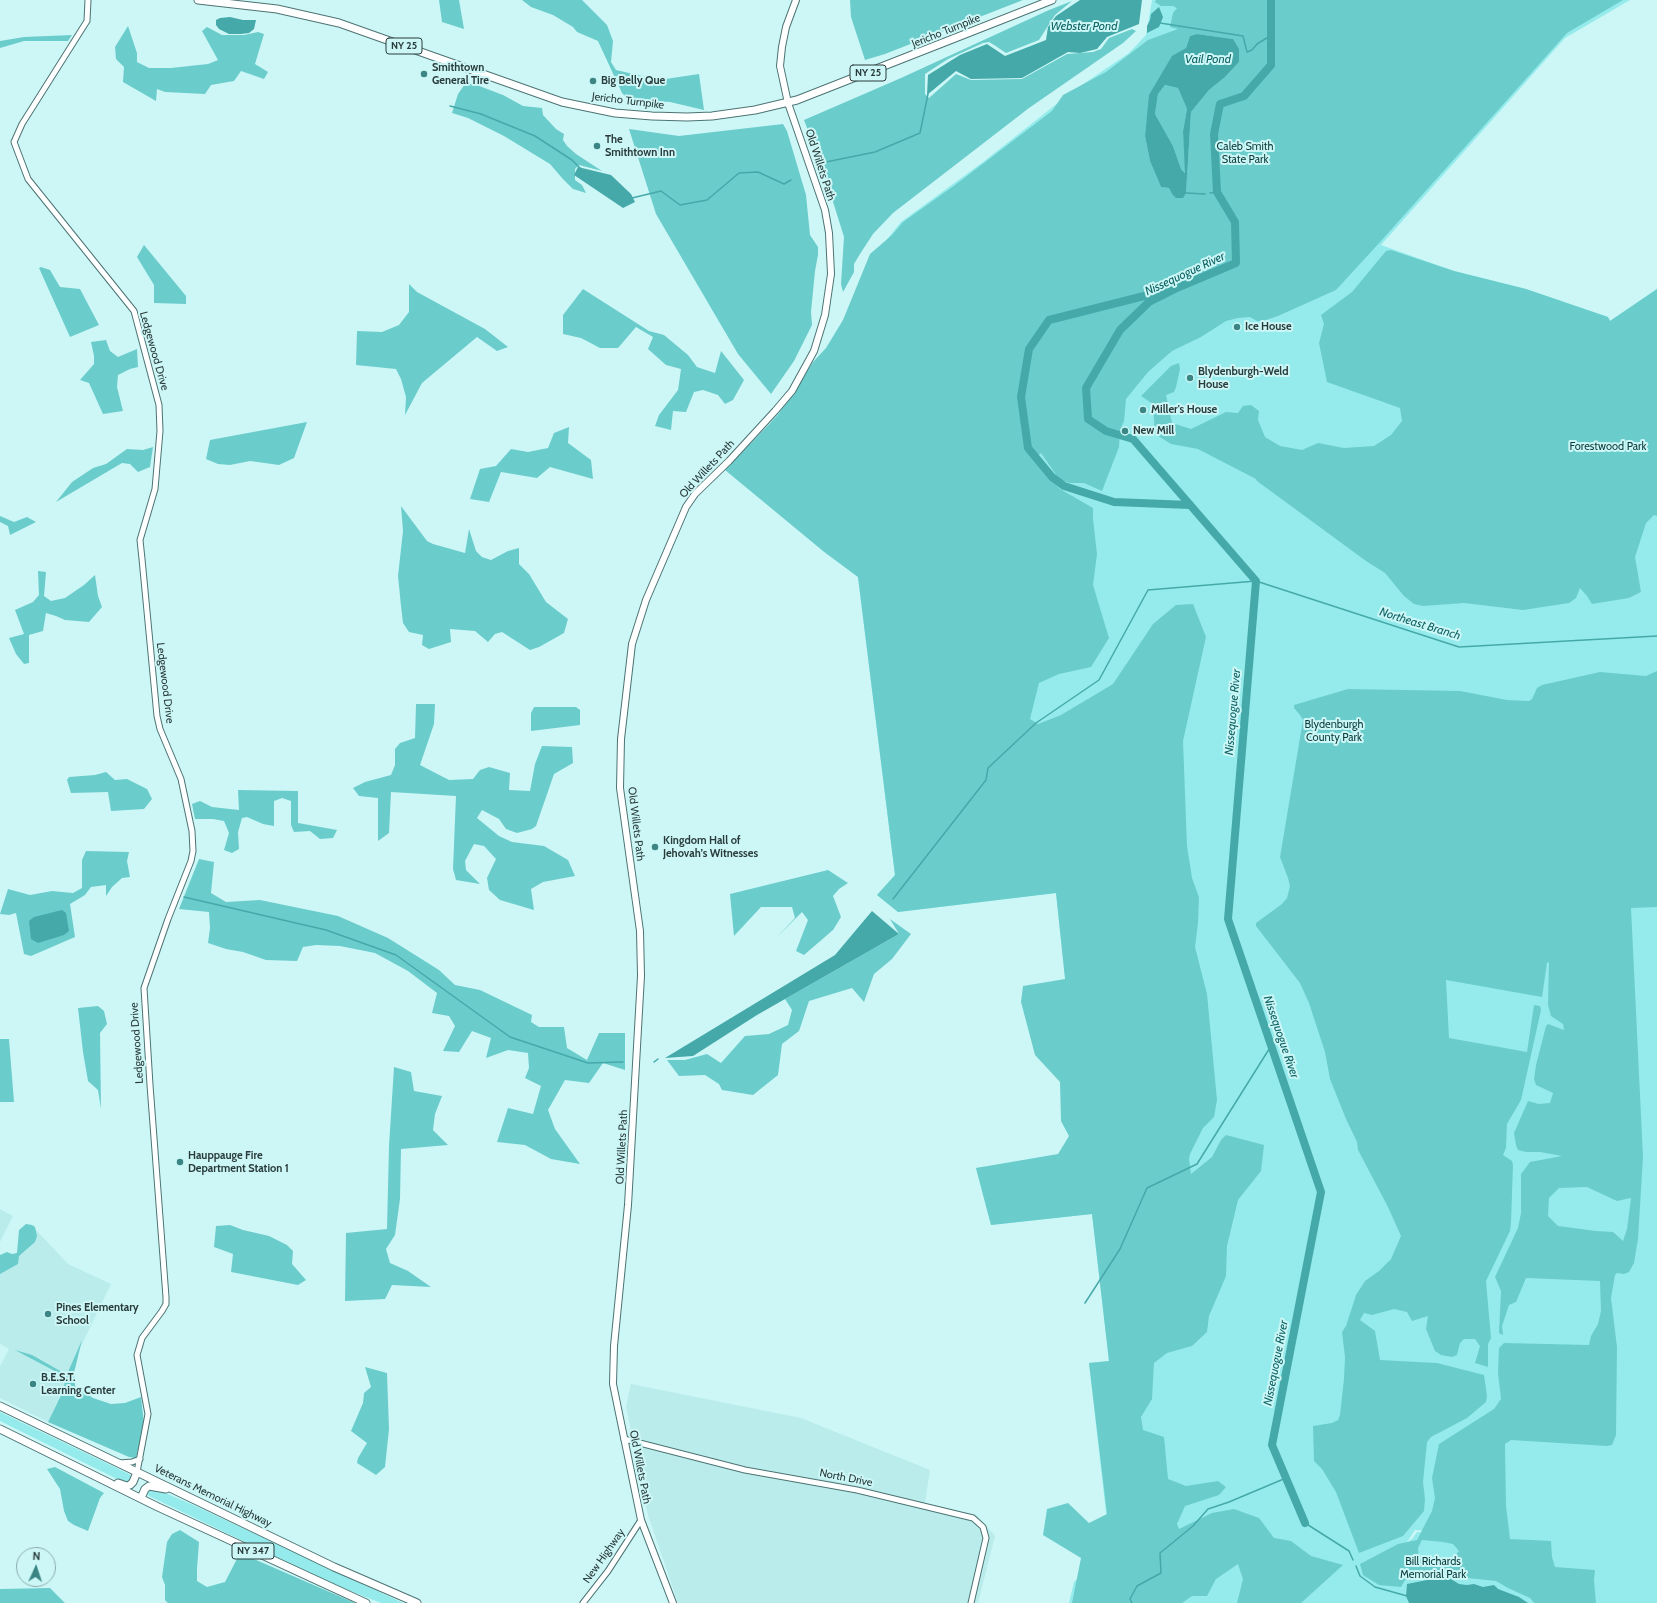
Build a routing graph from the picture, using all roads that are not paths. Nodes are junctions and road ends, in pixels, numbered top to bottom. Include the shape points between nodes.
1 (88, 0) edge
2 (198, 0) edge
3 (796, 0) edge
4 (1052, 0) edge
5 (788, 103) junction
6 (0, 1406) edge
7 (0, 1429) edge
8 (624, 1439) junction
9 (140, 1459) junction
10 (119, 1463) junction
11 (137, 1472) junction
12 (94, 1476) junction
13 (178, 1492) junction
14 (141, 1498) junction
15 (641, 1520) junction
16 (366, 1603) edge
17 (417, 1603) edge
18 (583, 1603) edge
19 (673, 1603) edge
20 (971, 1603) edge

1 - 9 street, Ledgewood Drive via 87,21 22,124 14,142 28,179 134,311 159,405 160,430 155,489 140,540 157,716 181,779 192,831 193,851 144,988 166,1304 142,1338 137,1355 147,1407
2 - 5 main road, Jericho Turnpike / NY 25 via 277,9 334,22 545,97 605,111 652,116 712,116
3 - 5 main road, Old Willets Path via 786,27 780,66
4 - 5 main road, Jericho Turnpike / NY 25
5 - 8 main road, Old Willets Path via 825,210 831,274 825,315 814,351 792,391 729,461 695,494 686,507 646,601 632,644 629,668 621,739 620,788 640,931 641,976 629,1193 613,1369 613,1384
6 - 10 main road, Veterans Memorial Highway / NY 347
7 - 12 main road, NY 347
8 - 15 main road, Old Willets Path
8 - 20 street, North Drive via 745,1470 857,1490 973,1518 983,1527 986,1538
9 - 10 street via 135,1462
9 - 11 street
10 - 11 main road, Veterans Memorial Highway / NY 347
11 - 12 main road via 129,1485
11 - 13 main road, Veterans Memorial Highway / NY 347
12 - 14 main road, NY 347
13 - 14 main road via 148,1486
13 - 17 main road, Veterans Memorial Highway / NY 347 via 355,1577
14 - 16 main road, NY 347
15 - 18 street, New Highway via 608,1571
15 - 19 main road, Old Willets Path

